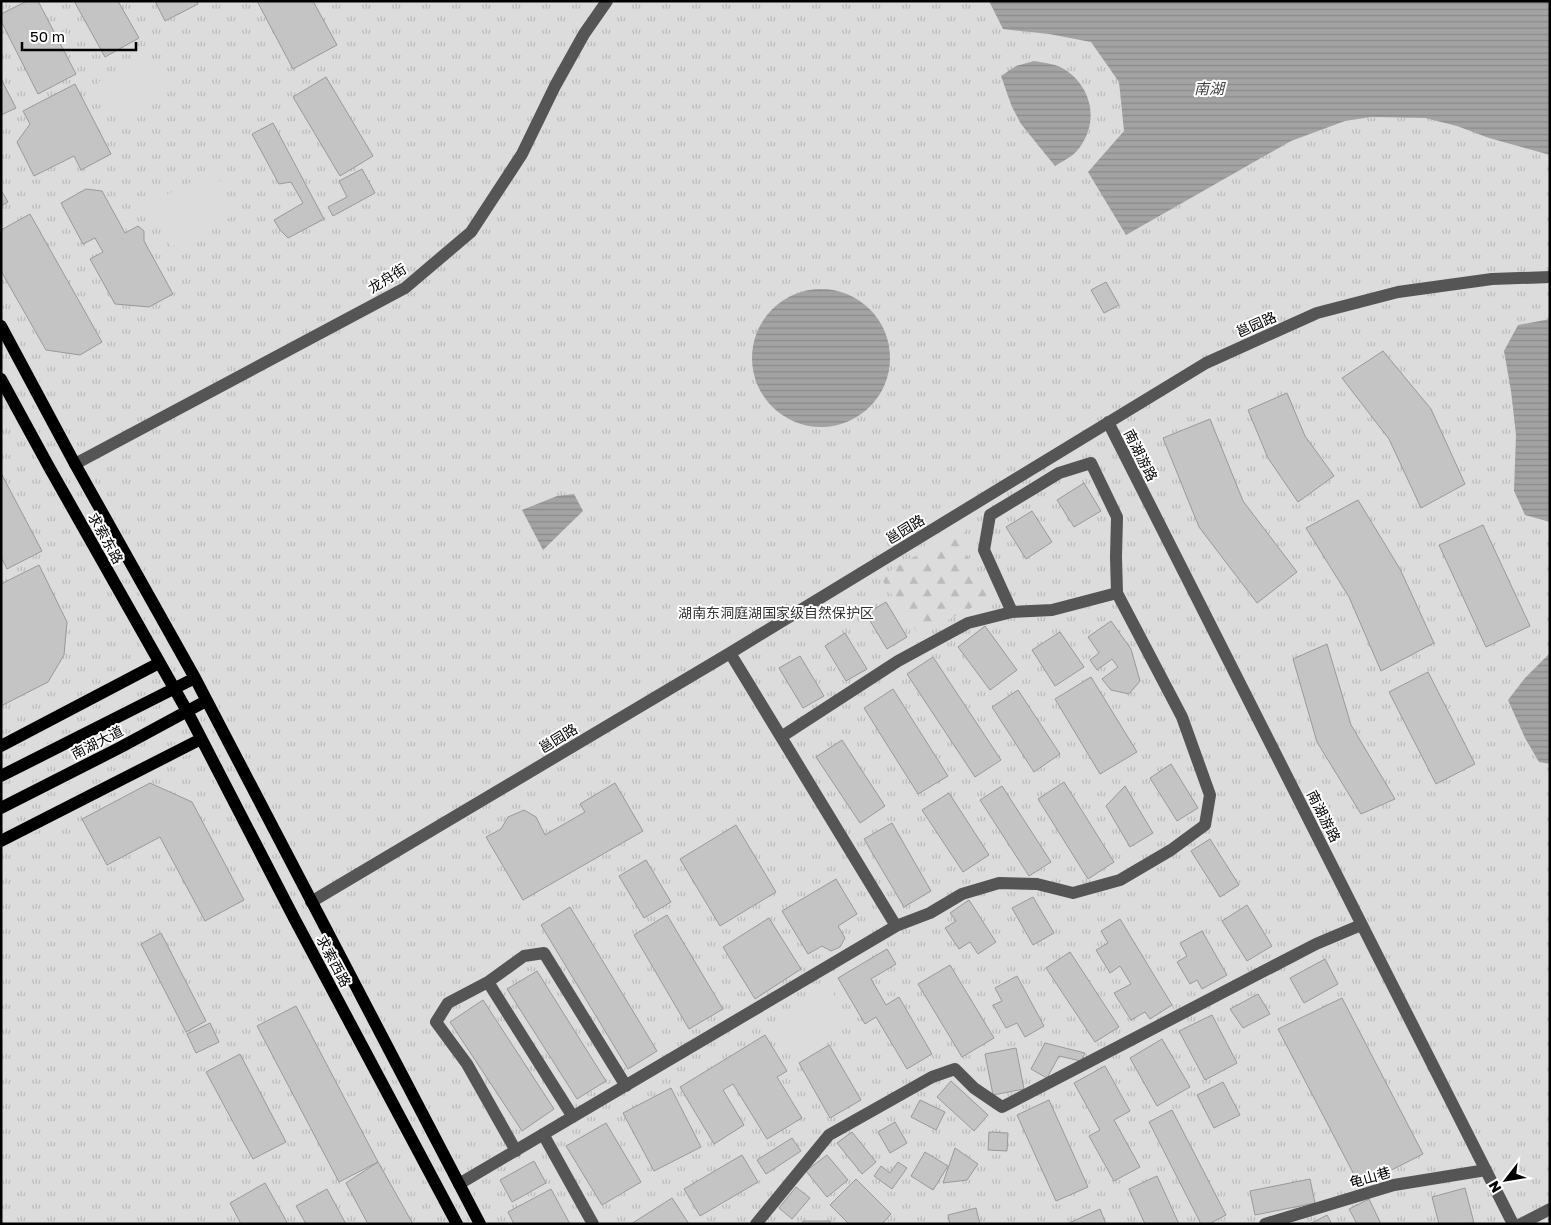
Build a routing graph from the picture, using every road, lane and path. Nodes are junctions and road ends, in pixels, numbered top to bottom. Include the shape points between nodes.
1 (607, 1) edge
2 (1550, 277) edge
3 (1, 326) edge
4 (1, 379) edge
5 (1108, 422) junction
6 (75, 464) junction
7 (1117, 593) junction
8 (1012, 612) junction
9 (730, 653) junction
10 (158, 663) junction
11 (195, 678) junction
12 (173, 689) junction
13 (206, 701) junction
14 (187, 711) junction
15 (781, 737) junction
16 (201, 739) junction
17 (1, 746) edge
18 (1, 776) edge
19 (1, 808) edge
20 (1, 841) edge
21 (311, 902) junction
22 (1361, 925) junction
23 (896, 926) junction
24 (488, 982) junction
25 (626, 1086) junction
26 (573, 1117) junction
27 (543, 1134) junction
28 (516, 1151) junction
29 (1486, 1170) junction
30 (459, 1184) junction
31 (1550, 1209) edge
32 (457, 1224) edge
33 (480, 1224) edge
34 (593, 1224) edge
35 (756, 1224) edge
36 (1265, 1224) edge
37 (1513, 1224) edge
38 (1521, 1224) edge

1 - 6 street, 龙舟街 via 555,86 522,154 471,232 405,288
2 - 5 street, 邕园路 via 1492,280 1398,292 1317,313 1206,363
3 - 6 main road
4 - 10 main road, 求索东路
5 - 9 street, 邕园路
5 - 22 street, 南湖游路
6 - 11 main road, 求索西路
7 - 8 street via 1052,610
7 - 8 street via 1117,517 1091,463 1059,473 990,514 984,550
7 - 23 street via 1182,717 1210,794 1205,825 1171,850 1120,880 1073,894 1037,884 999,883 962,894 930,913
8 - 15 street via 968,623 898,661
9 - 15 street
9 - 21 street, 邕园路
10 - 12 main road, 求索东路
10 - 17 main road
11 - 12 main road, 南湖大道
11 - 13 main road, 求索西路
12 - 14 main road, 求索东路
12 - 18 main road, 南湖大道
13 - 14 main road, 南湖大道
13 - 21 main road, 求索西路
14 - 16 main road, 求索西路
14 - 19 main road, 南湖大道
15 - 23 street
16 - 20 main road
16 - 32 main road, 求索西路
21 - 30 main road, 求索西路
22 - 29 street, 南湖游路
22 - 35 street via 1316,944 1002,1107 974,1088 955,1069 932,1077 828,1135
23 - 25 street
24 - 25 street via 524,956 544,952
24 - 26 street
24 - 28 street via 448,1003 436,1022 467,1064
25 - 26 street
26 - 27 street
27 - 28 street
27 - 34 street
28 - 30 street
29 - 36 street, 龟山巷 via 1394,1185
29 - 37 street, 南湖游路
30 - 33 main road, 求索西路
31 - 38 street

